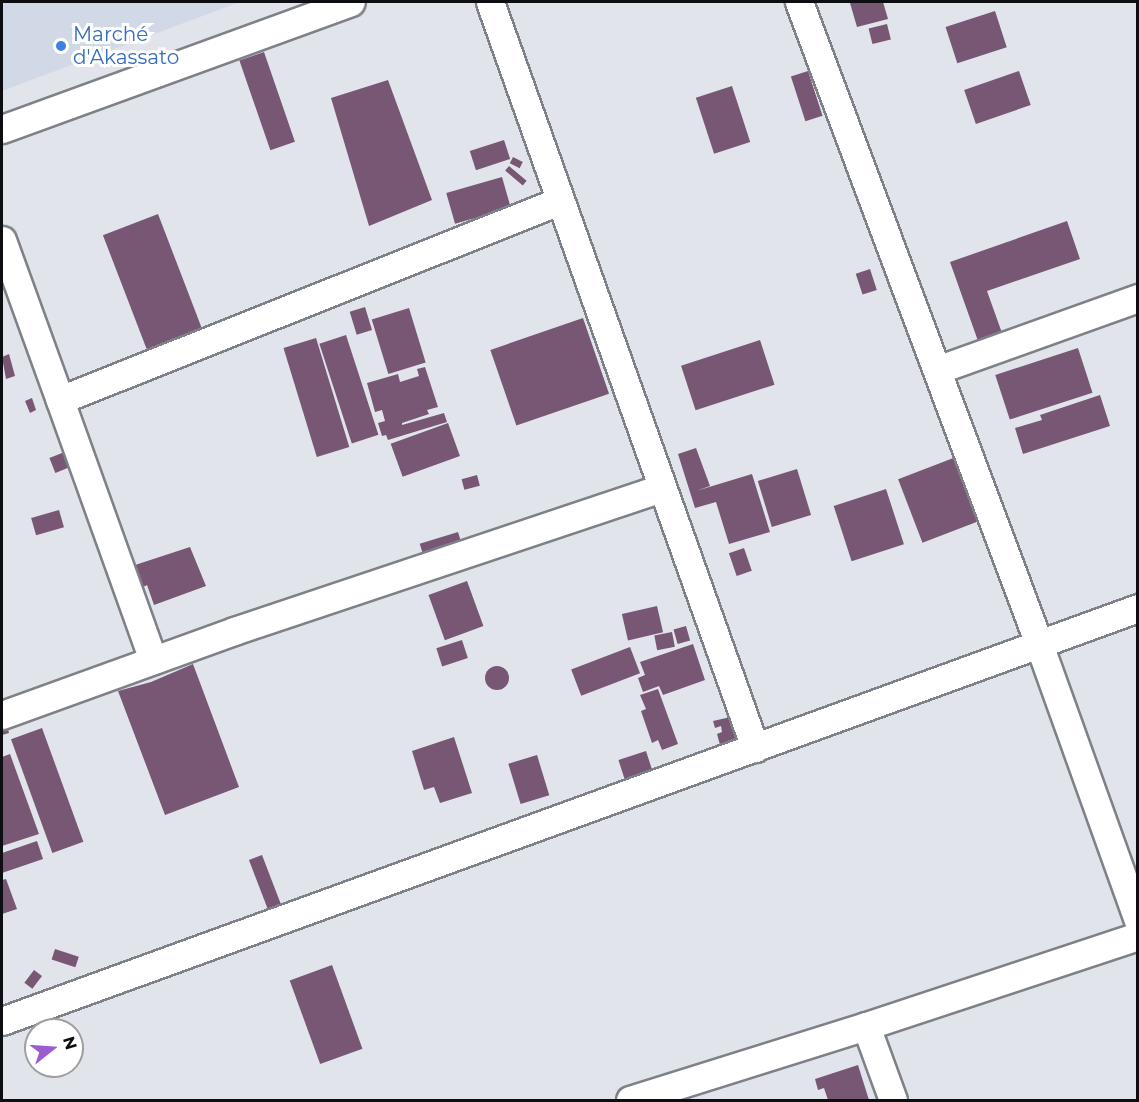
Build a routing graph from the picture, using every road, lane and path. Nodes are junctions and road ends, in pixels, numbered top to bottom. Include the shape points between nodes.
1 (351, 2) edge
2 (490, 2) edge
3 (799, 2) edge
4 (2, 129) edge
5 (559, 201) junction
6 (2, 240) edge
7 (1137, 298) edge
8 (937, 370) junction
9 (60, 400) junction
10 (662, 488) junction
11 (1137, 608) edge
12 (1039, 644) junction
13 (153, 660) junction
14 (2, 714) edge
15 (755, 748) junction
16 (1137, 920) edge
17 (1137, 936) edge
18 (2, 1021) edge
19 (867, 1026) junction
20 (630, 1101) edge
21 (893, 1101) edge

1 - 4 street
2 - 5 street
3 - 8 street
5 - 9 street
5 - 10 street
6 - 9 street
7 - 8 street
8 - 12 street
9 - 13 street
10 - 13 street
10 - 15 street
11 - 12 street
12 - 15 street
12 - 16 street
13 - 14 street
15 - 18 street
17 - 19 street
19 - 20 street
19 - 21 street

